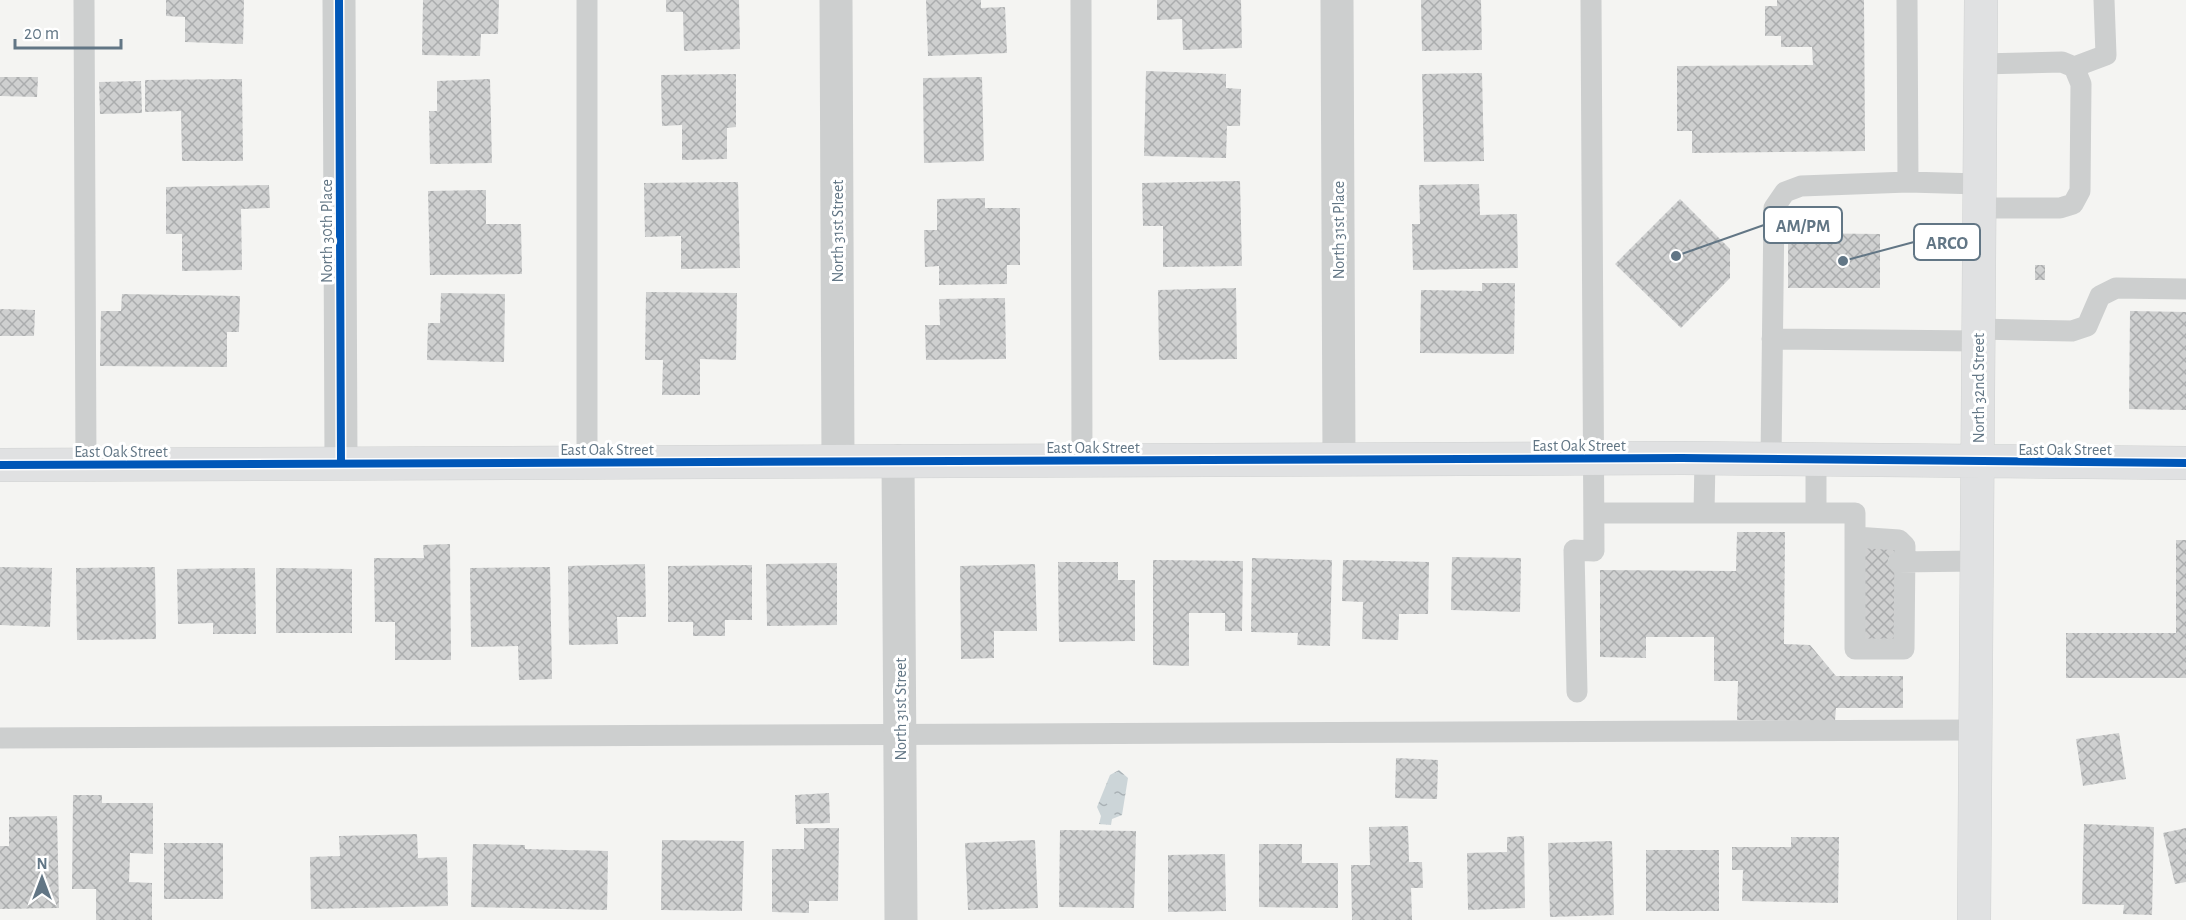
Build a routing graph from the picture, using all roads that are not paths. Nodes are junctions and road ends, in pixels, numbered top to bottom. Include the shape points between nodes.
1 (84, 0) edge
2 (339, 0) edge
3 (587, 0) edge
4 (836, 0) edge
5 (1081, 0) edge
6 (1337, 0) edge
7 (1591, 0) edge
8 (1907, 0) edge
9 (1981, 0) edge
10 (2104, 0) edge
11 (1980, 64) junction
12 (2074, 67) junction
13 (1908, 182) junction
14 (1980, 196) junction
15 (2186, 289) edge
16 (1978, 335) junction
17 (1772, 339) junction
18 (1340, 459) junction
19 (1596, 459) junction
20 (1705, 459) junction
21 (1771, 459) junction
22 (1082, 460) junction
23 (1816, 460) junction
24 (838, 461) junction
25 (898, 461) junction
26 (587, 462) junction
27 (1977, 462) junction
28 (340, 463) junction
29 (2186, 463) edge
30 (0, 465) edge
31 (86, 465) junction
32 (1594, 513) junction
33 (1704, 513) junction
34 (1816, 513) junction
35 (1855, 537) junction
36 (1976, 561) junction
37 (1902, 562) junction
38 (1577, 692) dead end
39 (1976, 730) junction
40 (900, 734) junction
41 (0, 738) edge
42 (901, 920) edge
43 (1974, 920) edge

1 - 31 lane
2 - 28 street, North 30th Place
3 - 26 lane
4 - 24 street, North 31st Street
5 - 22 lane
6 - 18 street, North 31st Place
7 - 19 lane
8 - 13 lane
9 - 11 street, North 32nd Street
10 - 12 lane via 2106,55
11 - 12 lane via 2062,62
11 - 14 street, North 32nd Street
12 - 14 lane via 2081,84 2080,190 2073,204 2061,208
13 - 14 lane
13 - 17 lane via 1802,186 1785,192 1774,208
14 - 16 street, North 32nd Street
15 - 16 lane via 2116,288 2100,296 2087,326 2072,331
16 - 17 lane
16 - 27 street, North 32nd Street
17 - 21 lane
18 - 19 street, East Oak Street
18 - 22 street, East Oak Street
19 - 20 street, East Oak Street
19 - 32 lane
20 - 21 street, East Oak Street
20 - 33 lane
21 - 23 street, East Oak Street
22 - 25 street, East Oak Street
23 - 27 street, East Oak Street
23 - 34 lane
24 - 25 street, East Oak Street
24 - 26 street, East Oak Street
25 - 40 street, North 31st Street
26 - 28 street, East Oak Street
27 - 29 street, East Oak Street
27 - 36 street, North 32nd Street
28 - 31 street, East Oak Street
30 - 31 street, East Oak Street
32 - 33 lane
32 - 38 lane via 1594,551 1574,550
33 - 34 lane
34 - 35 lane via 1855,513
35 - 37 lane via 1899,540 1905,546
35 - 37 lane via 1860,622 1855,649 1904,649 1908,622
36 - 37 lane
36 - 39 street, North 32nd Street
39 - 40 lane
39 - 43 street, North 32nd Street
40 - 41 lane
40 - 42 street, North 31st Street

